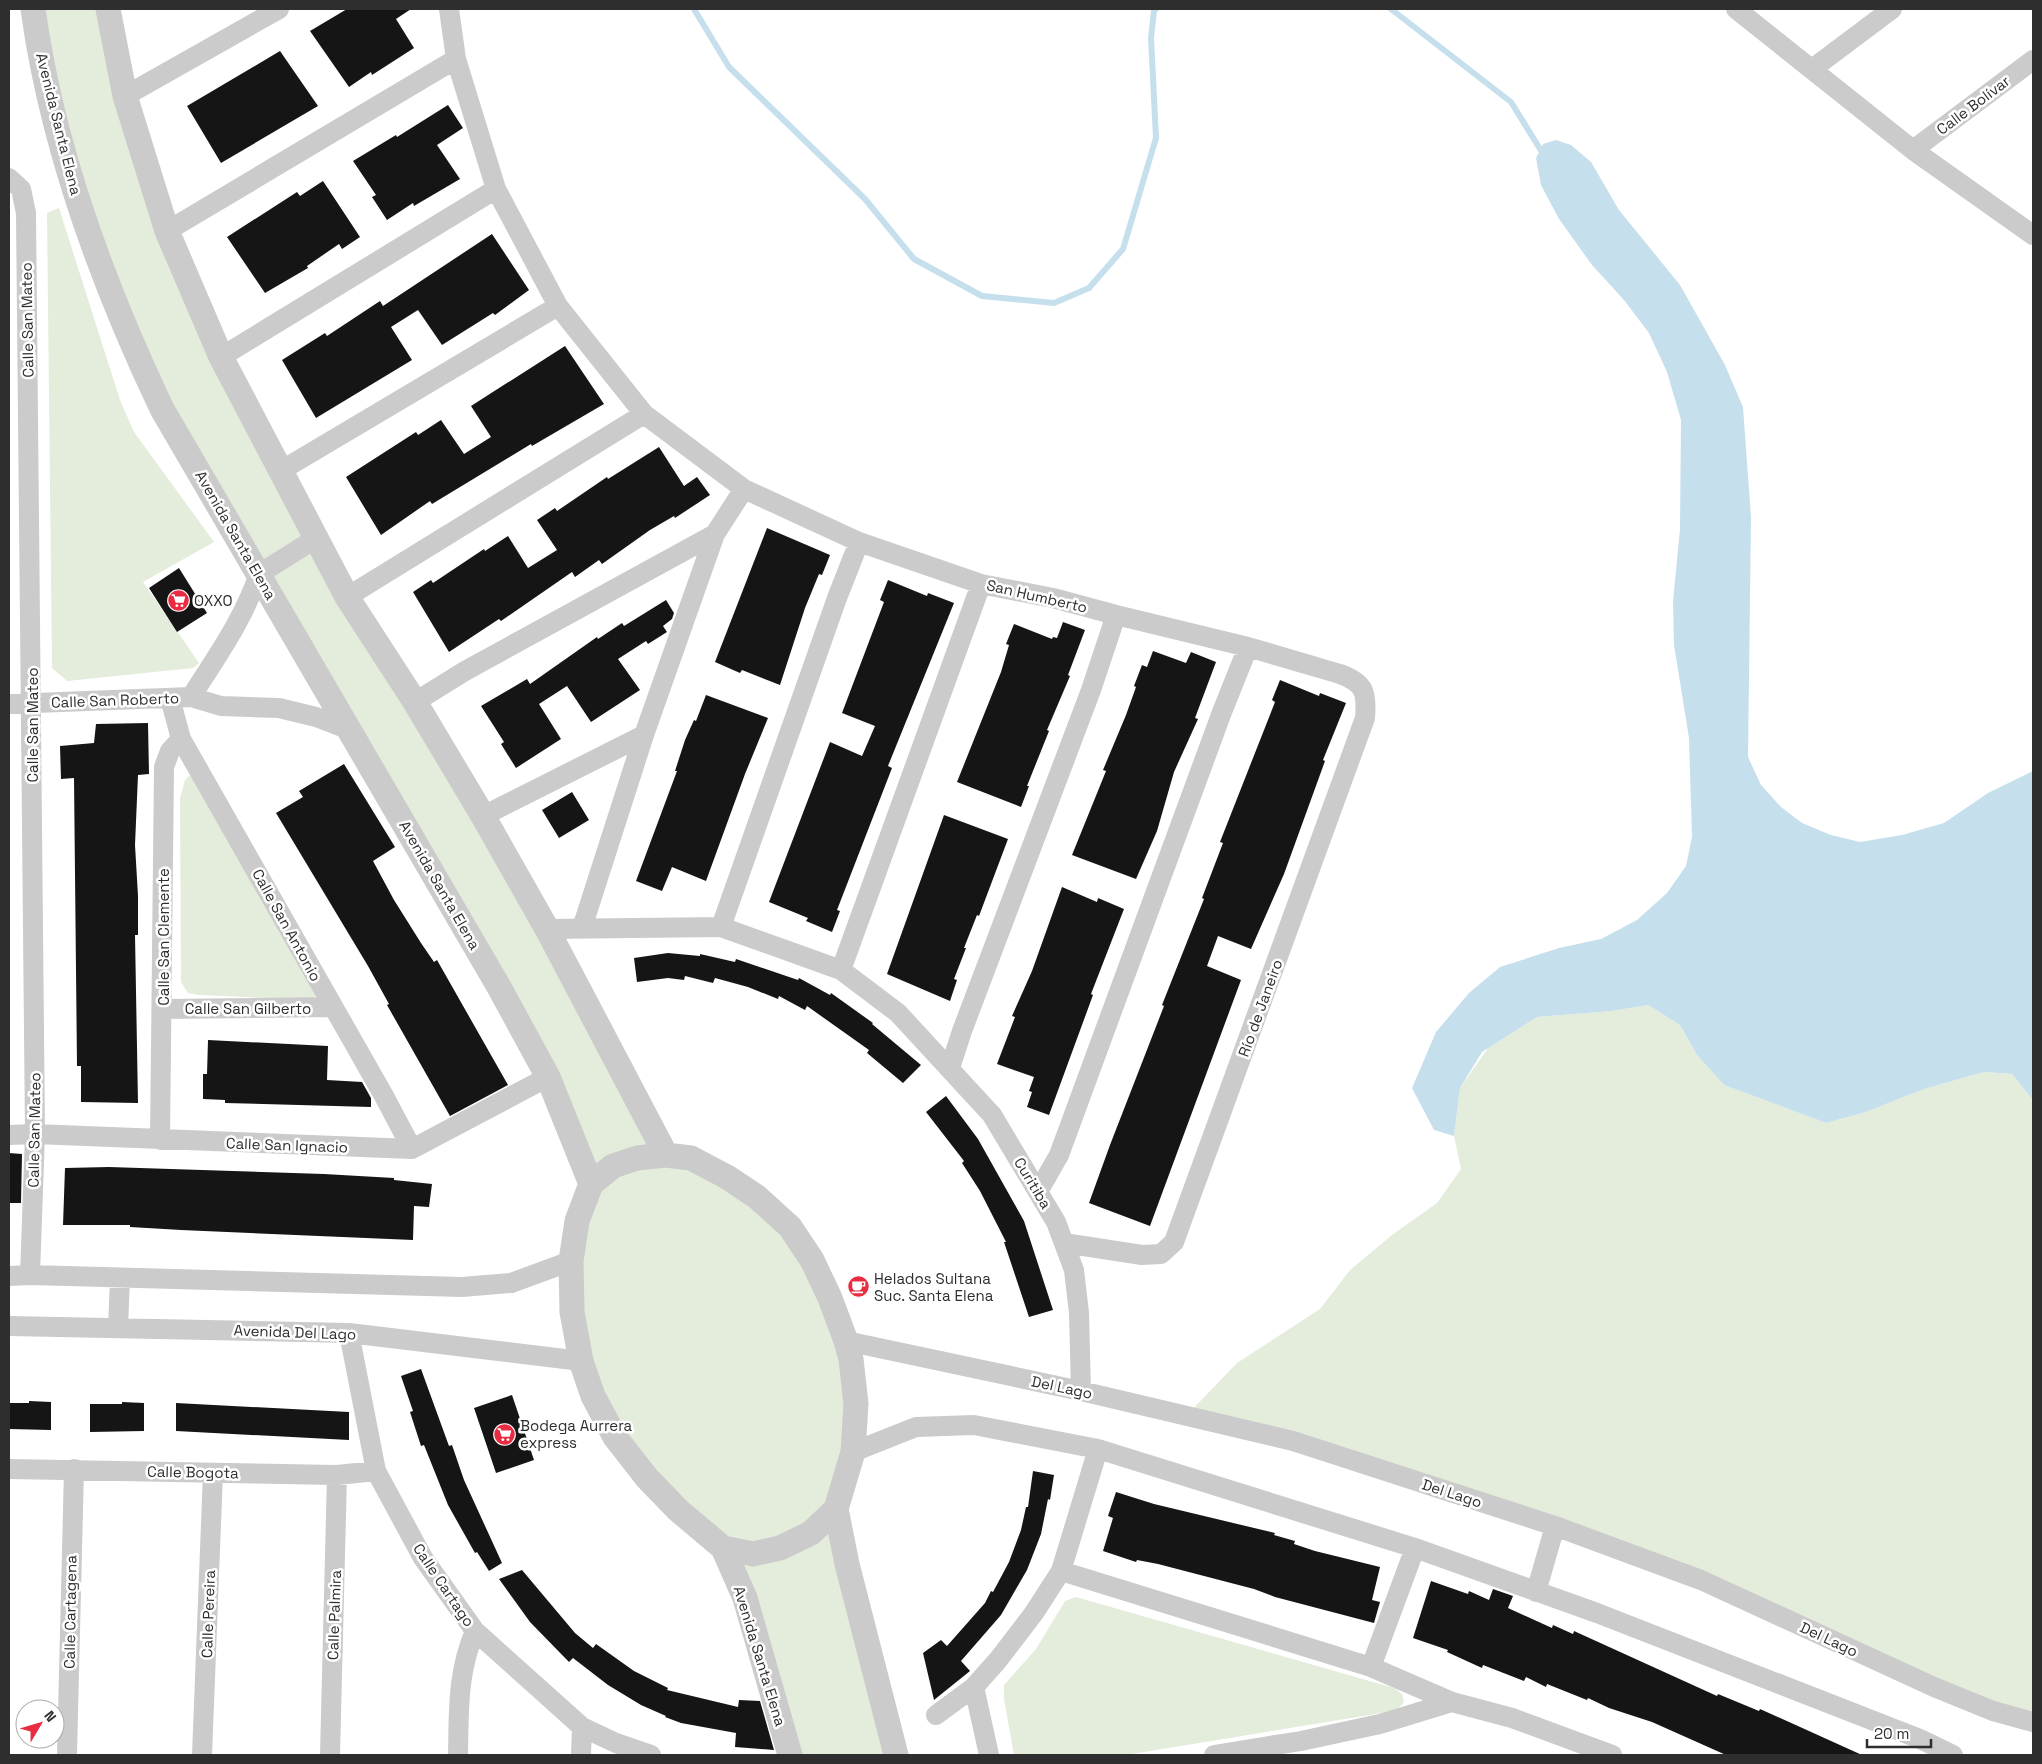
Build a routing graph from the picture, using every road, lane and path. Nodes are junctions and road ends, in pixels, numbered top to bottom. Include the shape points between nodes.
1 (33, 9) edge
2 (108, 9) edge
3 (279, 9) edge
4 (449, 9) edge
5 (1736, 9) edge
6 (1892, 9) edge
7 (456, 60) junction
8 (2033, 60) edge
9 (1812, 69) junction
10 (125, 96) junction
11 (1913, 150) junction
12 (10, 179) edge
13 (496, 189) junction
14 (2030, 229) edge
15 (167, 231) junction
16 (558, 306) junction
17 (221, 357) junction
18 (644, 414) junction
19 (282, 470) junction
20 (744, 489) junction
21 (715, 534) junction
22 (315, 539) junction
23 (859, 542) junction
24 (259, 574) junction
25 (981, 584) junction
26 (347, 597) junction
27 (1116, 616) junction
28 (1248, 647) junction
29 (1340, 674) joint
30 (191, 697) junction
31 (170, 698) junction
32 (415, 702) junction
33 (32, 703) junction
34 (9, 704) edge
35 (350, 730) junction
36 (644, 735) junction
37 (181, 739) junction
38 (483, 816) junction
39 (722, 927) junction
40 (582, 928) junction
41 (547, 929) junction
42 (842, 970) junction
43 (333, 1007) junction
44 (163, 1008) junction
45 (950, 1068) junction
46 (548, 1077) junction
47 (35, 1134) junction
48 (9, 1135) edge
49 (160, 1140) junction
50 (412, 1149) junction
51 (666, 1155) junction
52 (591, 1184) junction
53 (1039, 1190) junction
54 (1064, 1243) junction
55 (571, 1262) junction
56 (30, 1275) junction
57 (9, 1276) edge
58 (120, 1278) junction
59 (9, 1326) edge
60 (118, 1328) junction
61 (349, 1333) junction
62 (846, 1340) junction
63 (581, 1361) junction
64 (1081, 1391) junction
65 (1098, 1449) junction
66 (853, 1452) junction
67 (9, 1469) edge
68 (74, 1469) junction
69 (376, 1470) junction
70 (213, 1472) junction
71 (337, 1475) junction
72 (836, 1509) junction
73 (1555, 1526) junction
74 (723, 1548) junction
75 (1415, 1548) junction
76 (1061, 1571) junction
77 (1536, 1592) junction
78 (475, 1631) junction
79 (1371, 1667) junction
80 (974, 1687) junction
81 (1452, 1702) junction
82 (936, 1715) dead end
83 (2033, 1722) edge
84 (582, 1727) junction
85 (1919, 1747) edge
86 (66, 1755) edge
87 (202, 1755) edge
88 (330, 1755) edge
89 (458, 1755) edge
90 (582, 1755) edge
91 (651, 1755) edge
92 (790, 1755) edge
93 (896, 1755) edge
94 (990, 1755) edge
95 (1214, 1755) edge
96 (1612, 1755) edge
97 (1953, 1755) edge

1 - 24 street, Avenida Santa Elena via 68,173 126,332 162,409
2 - 10 street
3 - 10 street
4 - 7 street, San Humberto
5 - 9 street
6 - 9 street
7 - 13 street, San Humberto
7 - 15 street
8 - 11 street, Calle Bolívar
9 - 11 street
10 - 15 street
11 - 14 street
12 - 33 street, Calle San Mateo via 21,189 26,213
13 - 16 street, San Humberto
13 - 17 street
15 - 17 street
16 - 18 street, San Humberto
16 - 19 street
17 - 19 street
18 - 20 street, San Humberto
18 - 26 street
19 - 22 street
20 - 21 street
20 - 23 street, San Humberto
21 - 32 street
21 - 36 street
22 - 24 street
22 - 26 street
23 - 25 street, San Humberto
23 - 39 street
24 - 30 street, Calle San Roberto via 238,625
24 - 35 street, Avenida Santa Elena
25 - 27 street, San Humberto via 1053,598
25 - 42 street
26 - 32 street
27 - 28 street, San Humberto
27 - 45 street
28 - 29 street, San Humberto
28 - 53 street via 1059,1155
29 - 54 street, Río de Janeiro via 1353,679 1361,687 1367,699 1365,718 1174,1242 1161,1254 1142,1256
30 - 31 street, Calle San Roberto
30 - 35 street, Calle San Roberto via 221,706 279,708 316,716
31 - 33 street, Calle San Roberto
31 - 37 street, Calle San Antonio
32 - 38 street
33 - 34 street, Calle San Roberto
33 - 47 street, Calle San Mateo
35 - 46 street, Avenida Santa Elena
36 - 38 street
36 - 40 street
37 - 43 street, Calle San Antonio
37 - 44 street, Calle San Clemente via 170,751 164,767
38 - 41 street
39 - 40 street
39 - 42 street, Curitiba
40 - 41 street
41 - 51 street
42 - 45 street, Curitiba via 898,1013
43 - 44 street, Calle San Gilberto
43 - 50 street, Calle San Antonio
44 - 49 street, Calle San Clemente
45 - 53 street, Curitiba via 992,1115
46 - 50 street, Calle San Ignacio
46 - 52 street, Avenida Santa Elena
47 - 48 street, Calle San Ignacio
47 - 49 street, Calle San Ignacio
47 - 56 street, Calle San Mateo
49 - 50 street, Calle San Ignacio
51 - 52 street via 637,1158 613,1166
51 - 62 street via 691,1158 727,1177 757,1197 790,1227 812,1260
52 - 55 street, Avenida Santa Elena via 577,1221
53 - 54 street, Curitiba
54 - 64 street, Curitiba via 1075,1279 1079,1313
55 - 58 street via 511,1284 462,1287
55 - 63 street, Avenida Santa Elena via 572,1312
56 - 57 street
56 - 58 street
58 - 60 street
59 - 60 street, Avenida Del Lago
60 - 61 street, Avenida Del Lago
61 - 63 street, Avenida Del Lago
61 - 69 street, Calle Cartago
62 - 64 street, Del Lago
62 - 66 street via 856,1404
63 - 74 street, Avenida Santa Elena via 593,1396 615,1437 647,1478 678,1510
64 - 73 street, Del Lago via 1292,1441
65 - 66 street via 974,1425 916,1427
65 - 75 street
65 - 76 street
66 - 72 street
67 - 68 street, Calle Bogota
68 - 70 street, Calle Bogota
68 - 86 street, Calle Cartagena
69 - 71 street, Calle Bogota
69 - 78 street, Calle Cartago via 423,1558
70 - 71 street, Calle Bogota
70 - 87 street, Calle Pereira
71 - 88 street, Calle Palmira
72 - 74 street via 811,1533 780,1548 753,1554
72 - 93 street
73 - 77 street
73 - 83 street, Del Lago via 1701,1580 1934,1687 1993,1711
74 - 92 street, Avenida Santa Elena via 745,1598
75 - 77 street
75 - 79 street
76 - 79 street
76 - 80 street via 1034,1613
77 - 85 street via 1597,1613
78 - 84 street, Calle Cartago
78 - 89 street via 460,1679
79 - 81 street
80 - 82 street
80 - 94 street
81 - 95 street via 1380,1724
81 - 96 street via 1512,1718
84 - 90 street
84 - 91 street, Calle Cartago
85 - 97 street

